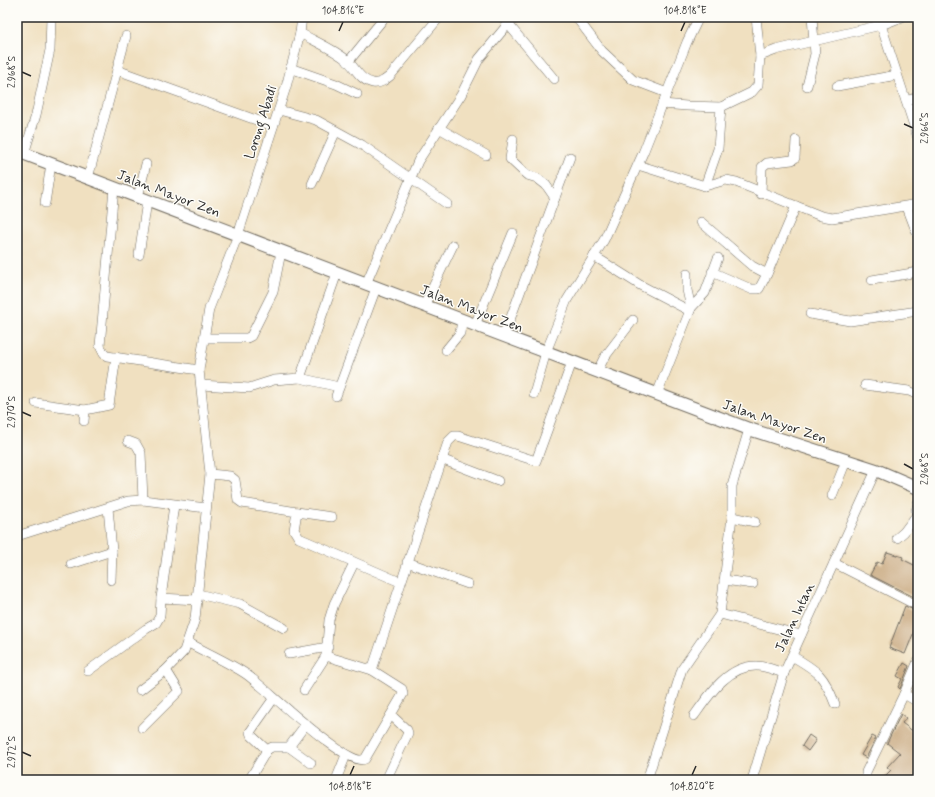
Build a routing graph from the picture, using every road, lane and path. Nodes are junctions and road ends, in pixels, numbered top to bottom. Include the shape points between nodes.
1 (51, 17) edge
2 (302, 17) edge
3 (385, 17) edge
4 (516, 17) edge
5 (576, 17) edge
6 (699, 17) edge
7 (756, 17) edge
8 (812, 17) edge
9 (902, 17) edge
10 (437, 20) dead end
11 (505, 20) edge
12 (881, 24) junction
13 (300, 33) junction
14 (126, 36) dead end
15 (814, 40) junction
16 (760, 56) junction
17 (348, 62) junction
18 (290, 68) junction
19 (117, 70) junction
20 (897, 75) junction
21 (554, 79) dead end
22 (807, 86) dead end
23 (838, 86) dead end
24 (666, 93) junction
25 (357, 94) dead end
26 (918, 97) edge
27 (906, 101) junction
28 (662, 104) junction
29 (721, 107) junction
30 (278, 110) junction
31 (273, 126) junction
32 (439, 128) junction
33 (336, 131) junction
34 (918, 138) edge
35 (514, 139) dead end
36 (796, 140) dead end
37 (21, 153) edge
38 (486, 155) dead end
39 (570, 157) dead end
40 (51, 164) junction
41 (146, 164) dead end
42 (638, 165) junction
43 (88, 178) junction
44 (410, 180) junction
45 (312, 184) dead end
46 (705, 186) junction
47 (114, 188) junction
48 (761, 194) junction
49 (555, 198) junction
50 (143, 199) junction
51 (45, 203) dead end
52 (447, 204) dead end
53 (918, 204) edge
54 (796, 206) junction
55 (907, 207) junction
56 (701, 222) dead end
57 (513, 233) dead end
58 (238, 235) junction
59 (918, 236) edge
60 (453, 245) dead end
61 (281, 252) junction
62 (139, 256) dead end
63 (594, 256) junction
64 (718, 258) dead end
65 (712, 272) junction
66 (918, 272) edge
67 (337, 273) junction
68 (687, 274) dead end
69 (768, 274) junction
70 (872, 280) dead end
71 (371, 286) junction
72 (424, 306) junction
73 (691, 309) junction
74 (918, 311) edge
75 (810, 314) dead end
76 (462, 320) junction
77 (633, 320) dead end
78 (475, 325) junction
79 (504, 336) junction
80 (204, 338) junction
81 (446, 350) dead end
82 (546, 352) junction
83 (116, 357) junction
84 (572, 362) junction
85 (199, 370) junction
86 (598, 372) junction
87 (300, 378) junction
88 (201, 385) junction
89 (865, 385) dead end
90 (339, 387) junction
91 (534, 394) dead end
92 (658, 394) junction
93 (918, 395) edge
94 (336, 396) dead end
95 (36, 403) dead end
96 (85, 410) junction
97 (84, 421) dead end
98 (749, 429) junction
99 (128, 440) dead end
100 (441, 459) junction
101 (846, 461) junction
102 (876, 470) junction
103 (210, 474) junction
104 (498, 481) dead end
105 (918, 488) edge
106 (832, 496) dead end
107 (143, 500) junction
108 (918, 503) edge
109 (174, 505) junction
110 (108, 508) junction
111 (206, 508) junction
112 (297, 512) junction
113 (332, 517) dead end
114 (732, 517) junction
115 (917, 518) edge
116 (755, 522) dead end
117 (17, 536) edge
118 (896, 538) dead end
119 (112, 551) junction
120 (407, 562) junction
121 (354, 563) junction
122 (834, 563) junction
123 (71, 564) dead end
124 (111, 580) dead end
125 (724, 580) junction
126 (400, 582) junction
127 (468, 584) dead end
128 (752, 584) dead end
129 (198, 597) junction
130 (161, 598) junction
131 (918, 606) edge
132 (720, 614) junction
133 (284, 628) dead end
134 (802, 636) junction
135 (188, 642) junction
136 (327, 652) junction
137 (289, 654) dead end
138 (792, 656) junction
139 (918, 661) edge
140 (166, 670) junction
141 (372, 670) junction
142 (88, 671) dead end
143 (784, 673) junction
144 (140, 690) dead end
145 (304, 690) dead end
146 (904, 694) junction
147 (274, 698) junction
148 (918, 702) edge
149 (835, 704) dead end
150 (391, 715) junction
151 (694, 716) dead end
152 (306, 724) junction
153 (142, 728) dead end
154 (289, 746) junction
155 (267, 750) junction
156 (346, 755) junction
157 (311, 763) dead end
158 (249, 780) edge
159 (336, 780) edge
160 (386, 780) edge
161 (647, 780) edge
162 (752, 780) edge
163 (866, 780) edge

1 - 37 street via 50,50 36,115
2 - 13 street, Lorong Abadi
3 - 17 street
4 - 11 street
5 - 24 street via 602,51 633,80
6 - 24 street
7 - 16 street
8 - 15 street
9 - 12 street
10 - 17 street via 390,76 381,82 373,83 361,77
11 - 21 street
11 - 32 street
12 - 15 street
12 - 20 street
13 - 17 street
13 - 18 street, Lorong Abadi
14 - 19 street
15 - 16 street
15 - 22 street via 814,57
16 - 29 street via 758,85 752,92
18 - 25 street
18 - 30 street, Lorong Abadi
19 - 31 street
19 - 43 street
20 - 23 street
20 - 27 street
24 - 28 street
26 - 27 street
27 - 34 street
28 - 29 street
28 - 42 street
29 - 46 street via 718,149
30 - 31 street, Lorong Abadi
30 - 33 street via 316,120
31 - 58 street, Lorong Abadi
32 - 38 street
32 - 44 street via 418,161
33 - 44 street via 362,145
33 - 45 street
35 - 49 street via 510,160 527,175 538,178
36 - 48 street via 795,158 767,163 762,167
37 - 40 street, Jalan Mayor Zen
39 - 49 street
40 - 43 street, Jalan Mayor Zen
40 - 51 street
41 - 50 street
42 - 46 street
42 - 63 street via 604,240
43 - 47 street, Jalan Mayor Zen
44 - 52 street
44 - 71 street
46 - 48 street via 726,180
47 - 50 street, Jalan Mayor Zen
47 - 83 street via 100,346 104,354
48 - 54 street
49 - 79 street
50 - 58 street, Jalan Mayor Zen
50 - 62 street
53 - 55 street
54 - 55 street via 832,218
54 - 69 street
55 - 59 street
56 - 69 street via 752,266
57 - 78 street
58 - 61 street, Jalan Mayor Zen
58 - 80 street, Lorong Abadi via 209,309
60 - 72 street
61 - 67 street, Jalan Mayor Zen
61 - 80 street via 273,292 251,336
63 - 73 street via 640,285
63 - 82 street via 567,300
64 - 65 street
65 - 69 street via 755,290 759,289
65 - 73 street via 705,293
66 - 70 street
67 - 71 street, Jalan Mayor Zen
67 - 87 street
68 - 73 street
71 - 72 street, Jalan Mayor Zen
71 - 90 street
72 - 76 street, Jalan Mayor Zen
73 - 92 street
74 - 75 street via 850,321
76 - 78 street, Jalan Mayor Zen
76 - 81 street via 460,333
77 - 86 street via 604,358
78 - 79 street, Jalan Mayor Zen
79 - 82 street, Jalan Mayor Zen
80 - 85 street, Lorong Abadi
82 - 84 street, Jalan Mayor Zen
82 - 91 street
83 - 85 street
83 - 96 street via 109,405
84 - 86 street, Jalan Mayor Zen
84 - 100 street via 536,461 454,436 448,442
85 - 88 street, Lorong Abadi
86 - 92 street, Jalan Mayor Zen
87 - 88 street via 274,380 249,388
87 - 90 street
88 - 103 street, Lorong Abadi
89 - 93 street via 909,391
90 - 94 street
92 - 98 street, Jalan Mayor Zen
95 - 96 street
96 - 97 street
98 - 101 street, Jalan Mayor Zen
98 - 114 street via 732,486
99 - 107 street via 136,444 141,454
100 - 104 street
100 - 120 street
101 - 102 street, Jalan Mayor Zen
101 - 106 street
102 - 105 street, Jalan Mayor Zen
102 - 122 street, Jalan Intan
103 - 111 street, Lorong Abadi
103 - 112 street via 230,476 235,480 238,500 242,503
107 - 109 street
107 - 110 street via 128,501
108 - 115 street
109 - 111 street
109 - 130 street
110 - 117 street
110 - 119 street
111 - 129 street, Lorong Abadi
112 - 113 street
112 - 121 street via 294,530 300,538
114 - 116 street
114 - 125 street
115 - 118 street
119 - 123 street
119 - 124 street
120 - 126 street
120 - 127 street
121 - 126 street
121 - 136 street via 329,620
122 - 131 street
122 - 134 street, Jalan Intan
125 - 128 street
125 - 132 street
126 - 141 street
129 - 130 street
129 - 133 street via 240,604
129 - 135 street, Lorong Abadi
130 - 142 street via 160,616 156,624
132 - 134 street
132 - 161 street via 682,669
134 - 138 street, Jalan Intan
135 - 140 street, Lorong Abadi via 184,651
135 - 147 street via 247,674
136 - 137 street
136 - 141 street
136 - 145 street
138 - 143 street, Jalan Intan
138 - 149 street via 814,669 826,682
139 - 146 street
140 - 144 street, Lorong Abadi
140 - 153 street via 179,691
141 - 150 street via 403,691 404,694
143 - 151 street via 758,666 743,667 726,677
143 - 162 street, Jalan Intan
146 - 148 street
146 - 163 street via 866,772
147 - 152 street
147 - 155 street via 250,732
150 - 156 street via 365,758 357,760
150 - 160 street via 408,734
152 - 154 street
152 - 156 street
154 - 155 street via 272,747
154 - 157 street
155 - 158 street
156 - 159 street

